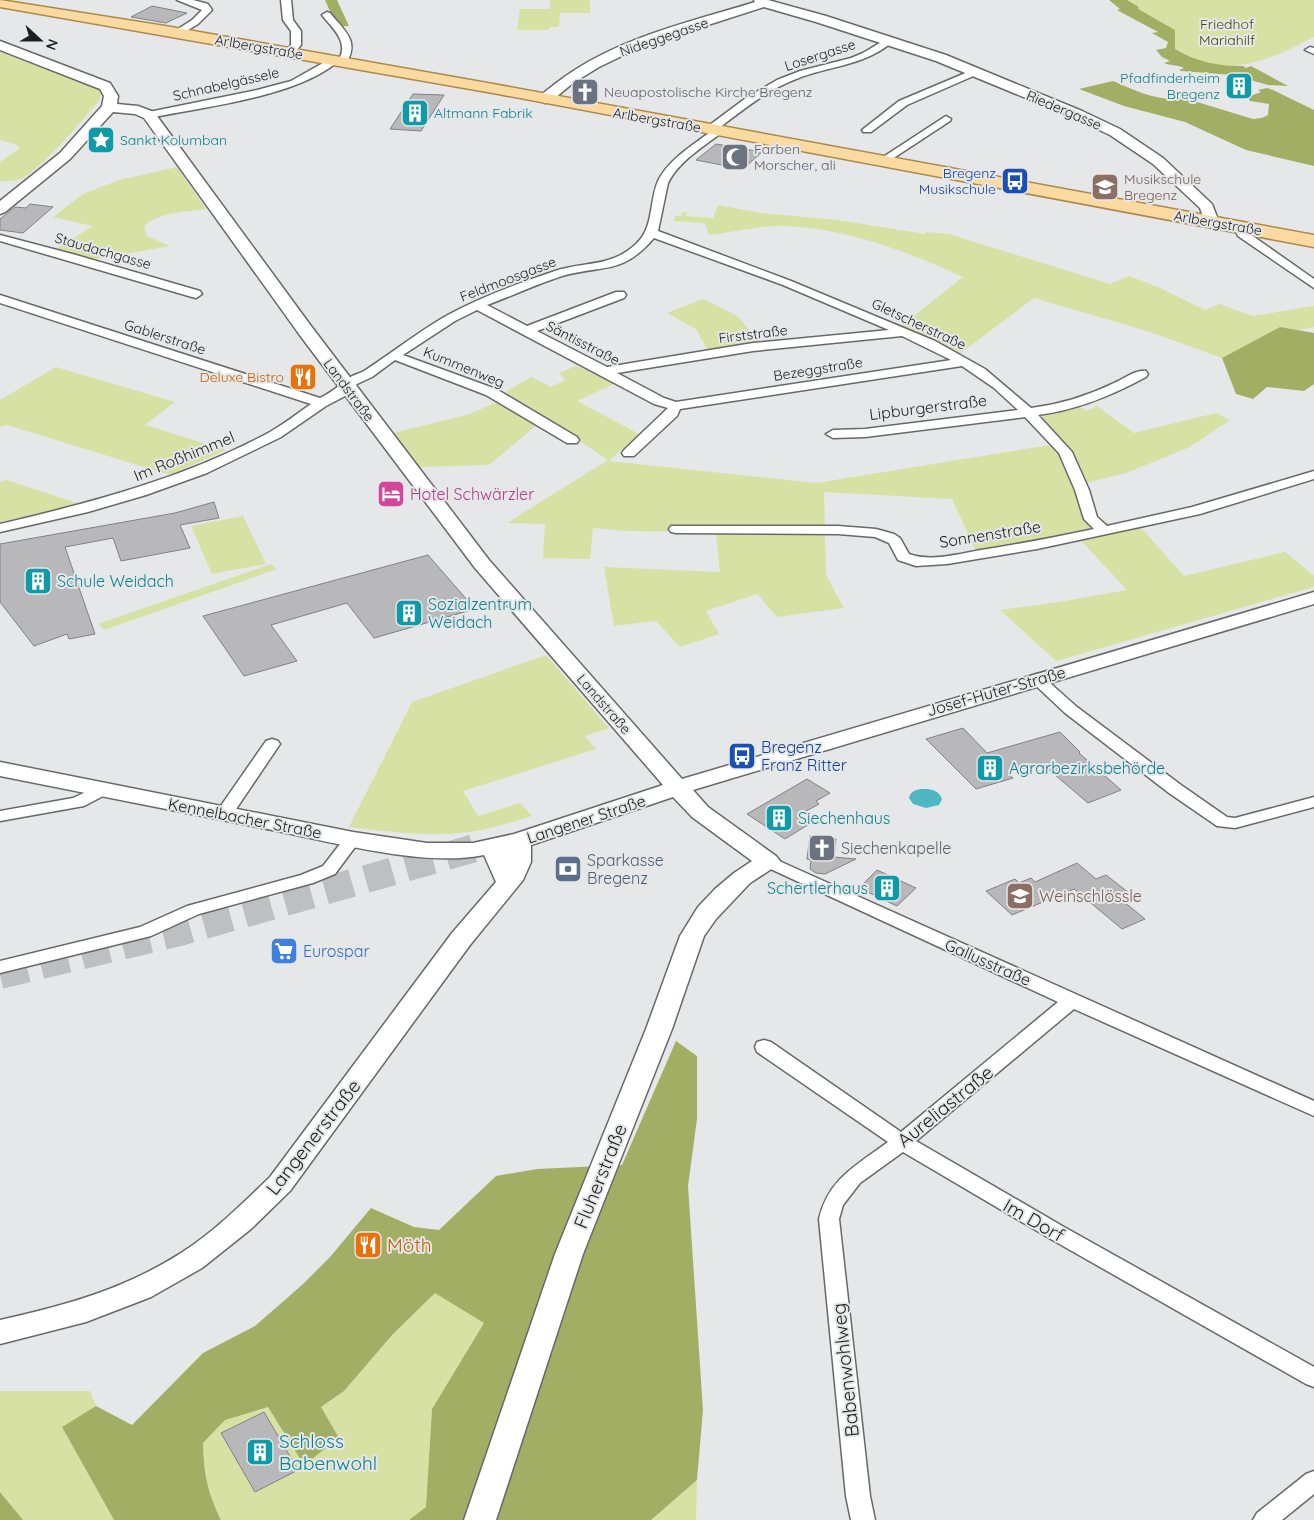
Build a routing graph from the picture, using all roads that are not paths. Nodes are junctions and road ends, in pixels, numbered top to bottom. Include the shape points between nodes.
1 (182, 0) edge
2 (286, 0) edge
3 (762, 2) edge
4 (0, 3) edge
5 (327, 14) dead end
6 (178, 33) junction
7 (888, 41) junction
8 (0, 45) edge
9 (289, 53) junction
10 (338, 61) junction
11 (975, 72) junction
12 (548, 97) junction
13 (109, 107) junction
14 (149, 115) junction
15 (946, 119) dead end
16 (714, 130) junction
17 (867, 130) dead end
18 (882, 161) junction
19 (0, 209) edge
20 (1211, 222) junction
21 (1240, 227) junction
22 (652, 233) junction
23 (0, 238) edge
24 (1314, 241) edge
25 (1314, 284) edge
26 (196, 294) dead end
27 (620, 295) dead end
28 (0, 300) edge
29 (476, 305) junction
30 (526, 331) junction
31 (904, 332) junction
32 (395, 356) junction
33 (965, 362) junction
34 (605, 371) junction
35 (1142, 374) dead end
36 (347, 386) junction
37 (321, 403) junction
38 (675, 406) junction
39 (1028, 412) junction
40 (832, 434) dead end
41 (572, 440) dead end
42 (629, 453) dead end
43 (1314, 475) edge
44 (0, 528) edge
45 (676, 529) dead end
46 (1104, 530) junction
47 (1314, 598) edge
48 (1037, 679) junction
49 (272, 744) dead end
50 (0, 769) edge
51 (679, 788) junction
52 (101, 790) junction
53 (1314, 802) edge
54 (224, 814) junction
55 (0, 816) edge
56 (353, 839) junction
57 (518, 841) junction
58 (492, 847) junction
59 (768, 860) junction
60 (508, 883) junction
61 (0, 967) edge
62 (1073, 1000) junction
63 (764, 1047) dead end
64 (1314, 1110) edge
65 (902, 1142) junction
66 (829, 1219) joint
67 (0, 1332) edge
68 (1314, 1378) edge
69 (1314, 1481) edge
70 (480, 1520) edge
71 (863, 1520) edge
72 (1265, 1520) edge

1 - 6 street via 205,6 207,10 196,22
2 - 9 street via 288,20 296,31 296,45
3 - 7 street, Riedergasse
3 - 12 street, Nideggegasse via 646,41 585,70
4 - 6 main road, Arlbergstraße
5 - 10 street via 348,43 349,51
6 - 9 main road, Arlbergstraße
7 - 11 street, Riedergasse
7 - 16 street, Losergasse via 859,58 791,77 749,101
8 - 13 street via 105,86 111,96
9 - 10 main road, Arlbergstraße
10 - 12 main road, Arlbergstraße
10 - 14 street, Schnabelgässele via 294,83 258,94
11 - 17 street via 903,103
11 - 20 street, Riedergasse via 1115,132 1158,161 1207,207
12 - 16 main road, Arlbergstraße
13 - 14 street via 138,110
13 - 19 street via 65,156
14 - 36 street, Landstraße
15 - 18 street
16 - 18 main road, Arlbergstraße
16 - 22 street via 667,175
18 - 20 main road, Arlbergstraße
20 - 21 main road, Arlbergstraße
21 - 24 main road, Arlbergstraße
21 - 25 street via 1242,234
22 - 29 street, Feldmoosgasse via 640,247 617,263 560,273
22 - 31 street, Gletscherstraße via 787,283
23 - 26 street, Staudachgasse
27 - 30 street
28 - 37 street, Gablerstraße
29 - 30 street, Säntisstraße
29 - 32 street, Feldmoosgasse
30 - 34 street, Säntisstraße
31 - 33 street, Gletscherstraße
31 - 34 street, Firststraße via 753,348
32 - 36 street, Feldmoosgasse
32 - 41 street, Kummenweg via 491,392
33 - 38 street, Bezeggstraße
33 - 39 street, Gletscherstraße via 998,384
34 - 38 street, Säntisstraße via 659,401
35 - 39 street, Lipburgerstraße via 1080,403
36 - 37 street, Im Roßhimmel
36 - 51 street, Landstraße via 482,564
37 - 44 street, Im Roßhimmel via 276,434 202,470 83,510
38 - 42 street via 672,413
39 - 40 street, Lipburgerstraße via 865,433
39 - 46 street, Gletscherstraße via 1065,452 1091,519
43 - 46 street, Sonnenstraße via 1195,511
45 - 46 street, Sonnenstraße via 876,533 889,536 904,557 916,562 983,554
47 - 48 street, Josef-Huter-Straße
48 - 51 street, Josef-Huter-Straße
48 - 53 street via 1071,710 1175,790 1224,822 1235,823
49 - 54 street
50 - 52 street, Kennelbacher Straße
51 - 57 street, Langener Straße
51 - 59 street, Gallusstraße via 700,812
52 - 54 street, Kennelbacher Straße
52 - 55 street via 78,802
54 - 56 street, Kennelbacher Straße
56 - 58 street, Kennelbacher Straße via 427,850
56 - 61 street via 329,870 307,878 220,901 145,932
57 - 58 street, Langener Straße
57 - 60 street, Langenerstraße via 520,866
58 - 60 street
59 - 62 street, Gallusstraße via 907,927
59 - 70 street, Fluherstraße via 724,895 692,936 659,1029 569,1254
60 - 67 street, Langenerstraße via 461,939 280,1184 216,1243 179,1269 116,1300 55,1320
62 - 64 street, Gallusstraße
62 - 65 street, Aureliastraße
63 - 65 street, Im Dorf
65 - 66 street, Aureliastraße via 853,1178 833,1202
65 - 68 street, Im Dorf via 1047,1228
66 - 71 street, Babenwohlweg
69 - 72 street

